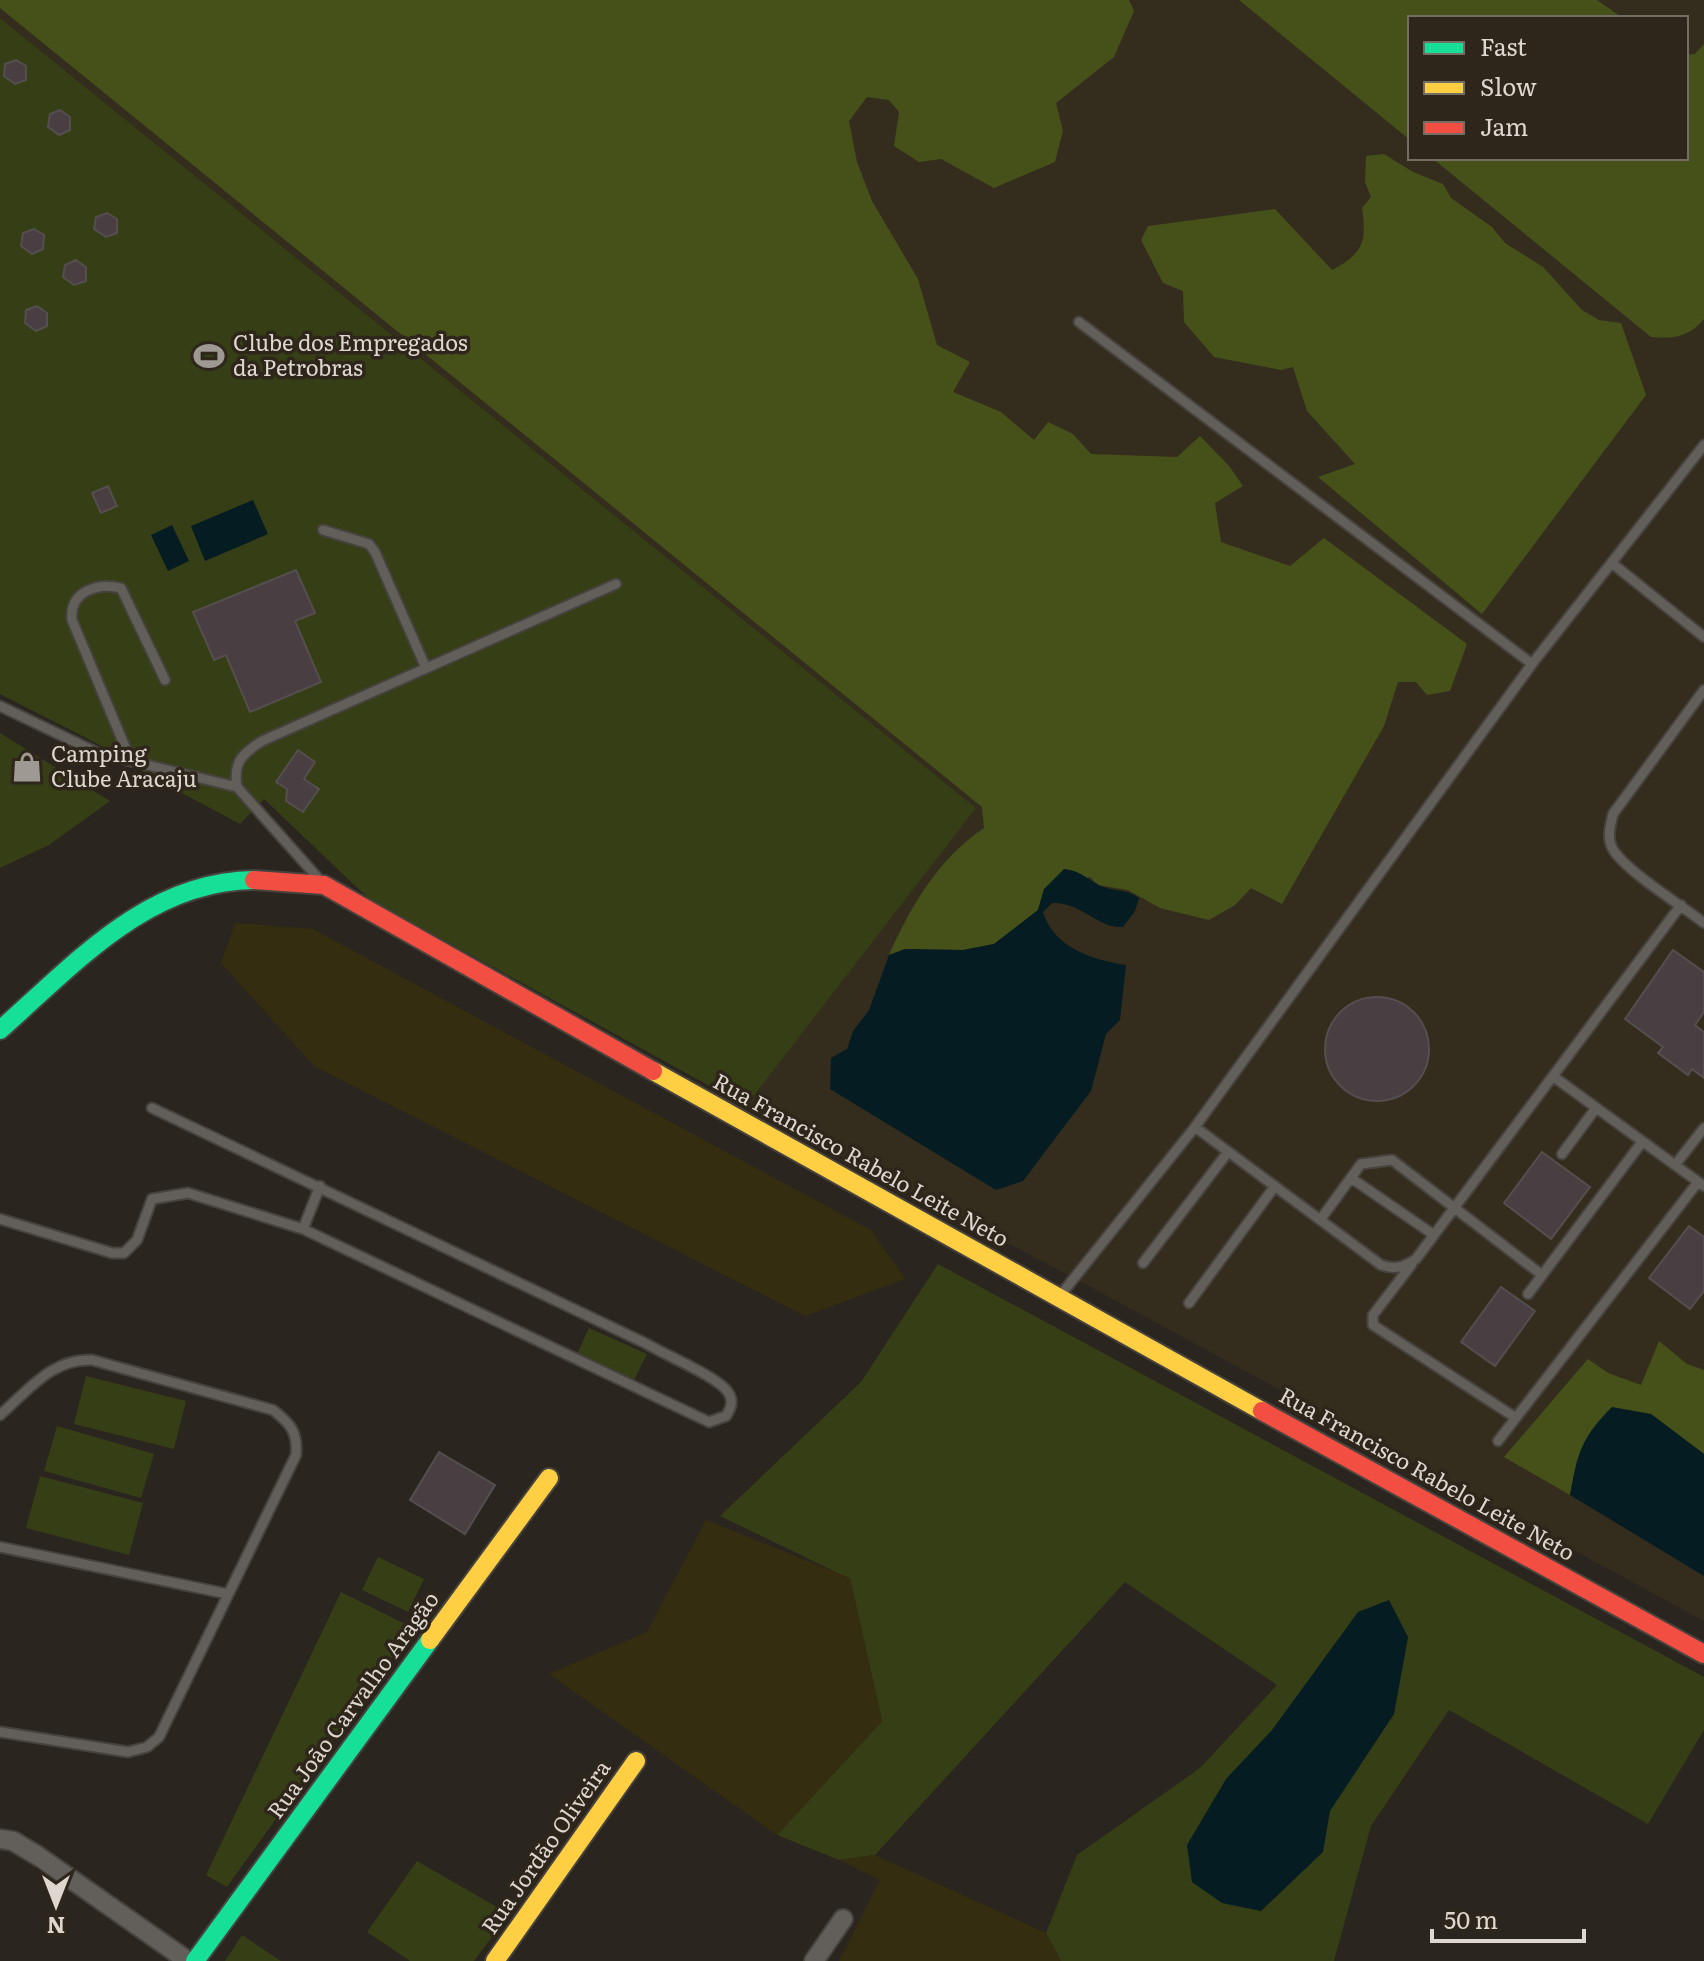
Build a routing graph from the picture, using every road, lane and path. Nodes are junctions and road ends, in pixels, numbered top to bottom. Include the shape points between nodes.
1 (1079, 322) dead end
2 (1704, 445) edge
3 (323, 530) dead end
4 (1613, 564) junction
5 (616, 584) dead end
6 (1704, 637) edge
7 (1532, 664) junction
8 (426, 668) junction
9 (165, 680) dead end
10 (1704, 690) edge
11 (0, 706) edge
12 (131, 761) junction
13 (237, 787) junction
14 (324, 885) junction
15 (1681, 905) junction
16 (1704, 923) edge
17 (0, 1030) edge
18 (1554, 1077) junction
19 (152, 1108) dead end
20 (1596, 1108) junction
21 (1195, 1127) junction
22 (1704, 1128) edge
23 (1642, 1142) junction
24 (1228, 1152) junction
25 (1562, 1154) dead end
26 (1675, 1165) junction
27 (1351, 1178) junction
28 (1701, 1184) edge
29 (320, 1186) junction
30 (1275, 1186) junction
31 (1455, 1208) junction
32 (0, 1219) edge
33 (1320, 1220) junction
34 (303, 1229) junction
35 (1434, 1235) junction
36 (1416, 1259) junction
37 (1143, 1263) dead end
38 (1542, 1275) junction
39 (1528, 1294) dead end
40 (1057, 1299) junction
41 (1189, 1303) dead end
42 (0, 1415) edge
43 (1516, 1418) junction
44 (1498, 1441) dead end
45 (549, 1478) dead end
46 (0, 1547) edge
47 (228, 1594) junction
48 (1704, 1654) edge
49 (0, 1732) edge
50 (636, 1761) dead end
51 (2, 1839) edge
52 (843, 1919) dead end
53 (188, 1961) edge
54 (195, 1961) edge
55 (495, 1961) edge
56 (814, 1961) edge

1 - 7 lane
2 - 4 lane
3 - 8 lane via 369,544 375,552
4 - 6 lane
4 - 7 lane
5 - 8 lane
7 - 21 lane
8 - 13 lane via 262,741 241,755 234,770
9 - 12 lane via 121,588 86,590 74,602 72,620
10 - 15 lane via 1613,814 1608,833 1613,850
11 - 12 lane via 98,753
12 - 13 lane
13 - 14 lane
14 - 17 street, Rua Francisco Rabelo Leite Neto via 218,882 163,898 126,921
14 - 40 street, Rua Francisco Rabelo Leite Neto
15 - 16 lane
15 - 18 lane
18 - 20 lane
18 - 31 lane
19 - 29 lane
20 - 23 lane
20 - 25 lane
21 - 24 lane
21 - 40 lane
22 - 26 lane
23 - 26 lane
23 - 38 lane
24 - 30 lane
24 - 37 lane
26 - 28 lane
27 - 31 lane via 1361,1164 1392,1160
27 - 33 lane
27 - 35 lane
28 - 43 lane
29 - 34 lane
29 - 34 lane via 647,1344 721,1385 731,1406 719,1421 709,1422
30 - 33 lane
30 - 41 lane
31 - 35 lane
31 - 38 lane
32 - 34 lane via 124,1253 137,1240 152,1199 188,1193
33 - 36 lane via 1381,1265 1394,1269
35 - 36 lane
36 - 43 lane via 1373,1315 1373,1325
38 - 39 lane
40 - 48 street, Rua Francisco Rabelo Leite Neto
42 - 47 lane via 71,1359 118,1366 273,1410 297,1438 296,1455
43 - 44 lane
45 - 54 street, Rua João Carvalho Aragão
46 - 47 lane
47 - 49 lane via 159,1737 147,1747 101,1750
50 - 55 street, Rua Jordão Oliveira
51 - 53 street via 38,1856
52 - 56 street

